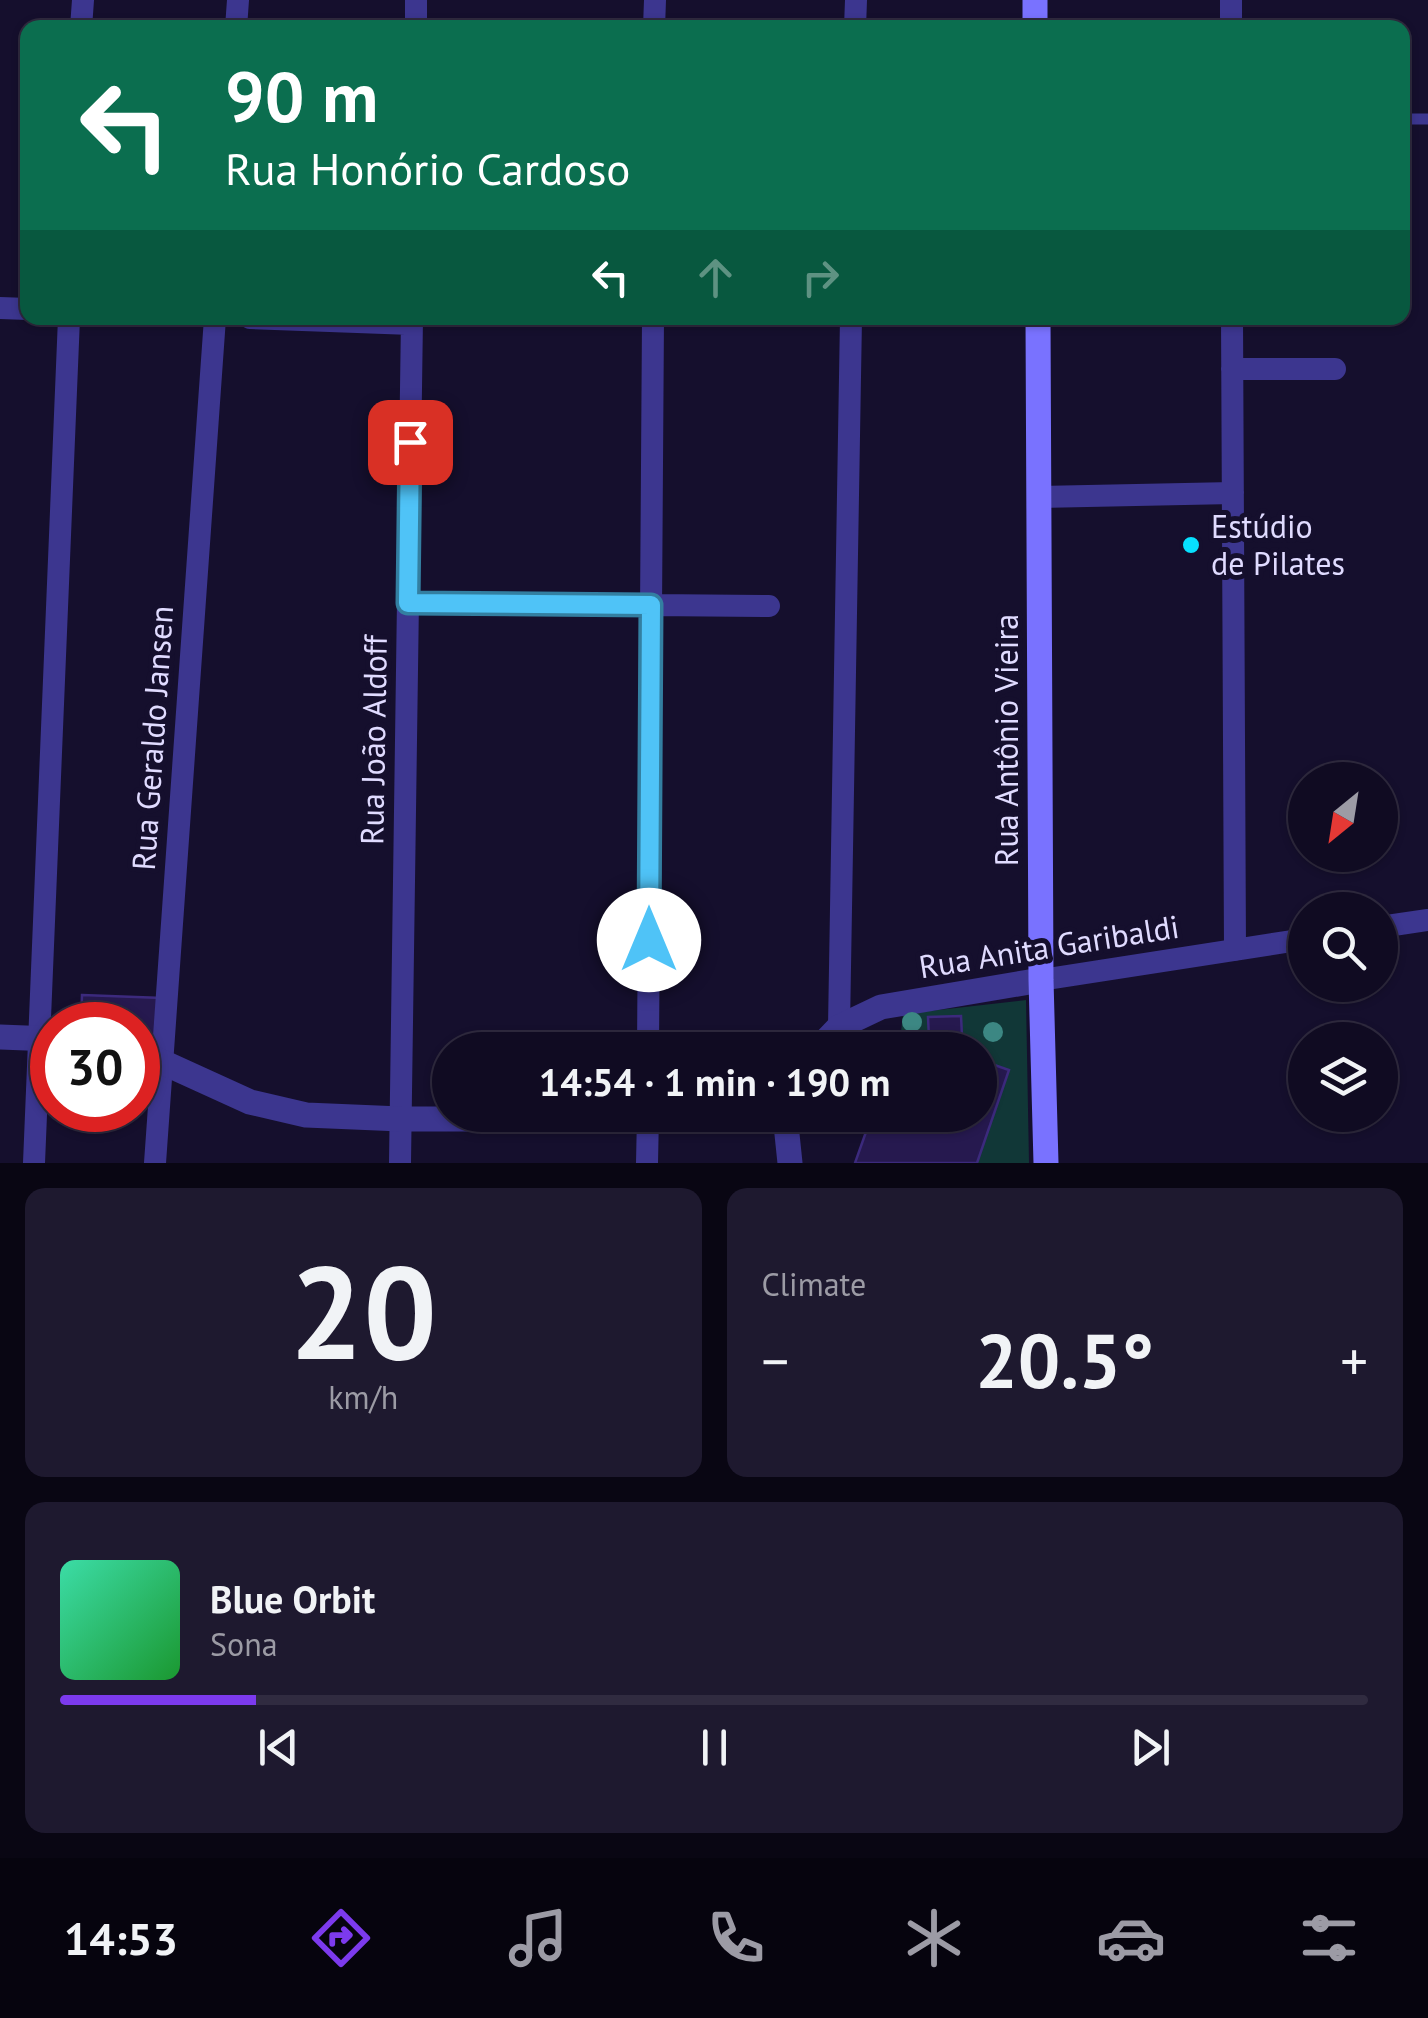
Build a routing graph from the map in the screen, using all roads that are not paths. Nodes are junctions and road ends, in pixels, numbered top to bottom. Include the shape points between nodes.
1 (1428, 119) edge
2 (1412, 120) dead end
3 (69, 325) edge
4 (214, 325) edge
5 (412, 325) edge
6 (653, 325) edge
7 (850, 325) edge
8 (1038, 325) edge
9 (1232, 325) edge
10 (1232, 369) junction
11 (1344, 370) dead end
12 (1233, 493) junction
13 (1039, 497) junction
14 (408, 603) junction
15 (651, 605) junction
16 (769, 606) dead end
17 (1428, 920) edge
18 (1398, 924) edge
19 (1288, 942) edge
20 (1235, 950) junction
21 (1041, 980) junction
22 (47, 1002) edge
23 (155, 1002) edge
24 (839, 1027) junction
25 (648, 1032) edge
26 (834, 1032) edge
27 (0, 1036) edge
28 (30, 1037) edge
29 (160, 1060) edge
30 (401, 1118) junction
31 (432, 1118) edge
32 (37, 1132) edge
33 (154, 1132) edge
34 (648, 1132) edge
35 (786, 1132) edge
36 (34, 1163) edge
37 (155, 1163) edge
38 (400, 1163) edge
39 (647, 1163) edge
40 (790, 1163) edge
41 (1046, 1163) edge

1 - 2 lane
3 - 22 street
4 - 23 street, Rua Geraldo Jansen
5 - 14 street, Rua João Aldoff
6 - 15 street
7 - 24 street
8 - 13 main road, Rua Antônio Vieira
9 - 10 street
10 - 11 street
10 - 12 street
12 - 13 street
12 - 20 street
13 - 21 main road, Rua Antônio Vieira
14 - 15 street
14 - 30 street, Rua João Aldoff
15 - 16 street
15 - 25 street
17 - 18 street
19 - 20 street, Rua Anita Garibaldi
20 - 21 street, Rua Anita Garibaldi
21 - 24 street, Rua Anita Garibaldi via 881,1007
21 - 41 main road, Rua Antônio Vieira
24 - 26 street, Rua Anita Garibaldi
27 - 28 street
29 - 30 street via 274,1110
30 - 31 street
30 - 38 street, Rua João Aldoff
32 - 36 street
33 - 37 street, Rua Geraldo Jansen
34 - 39 street
35 - 40 street

